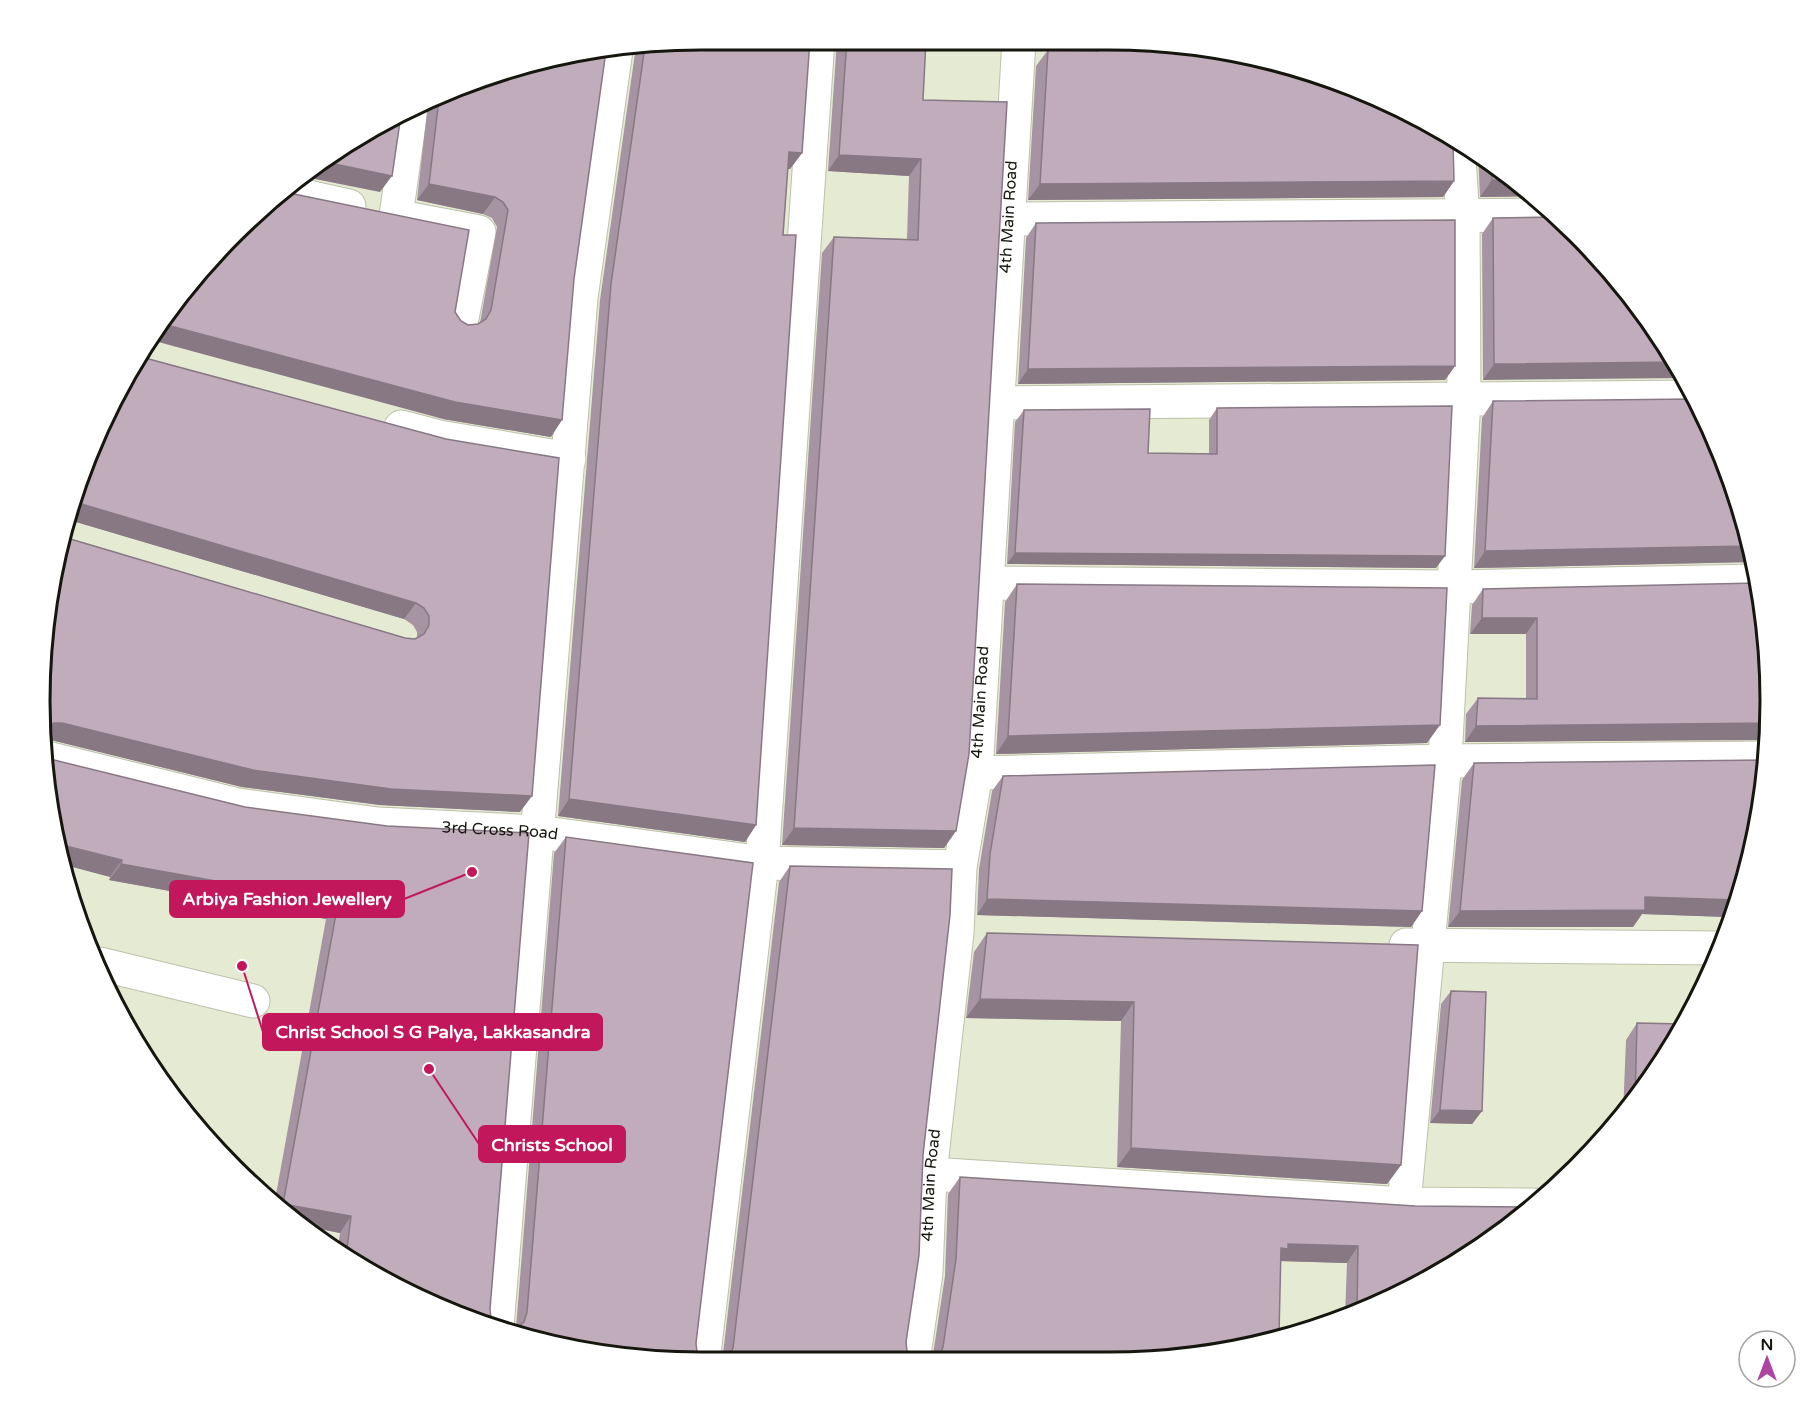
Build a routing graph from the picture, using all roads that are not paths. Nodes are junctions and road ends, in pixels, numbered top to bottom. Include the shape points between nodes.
1 (817, 50) edge
2 (1018, 50) edge
3 (615, 55) edge
4 (410, 119) edge
5 (1459, 152) edge
6 (292, 193) edge
7 (1543, 215) edge
8 (396, 216) junction
9 (1463, 218) junction
10 (1007, 219) junction
11 (461, 323) edge
12 (1684, 397) edge
13 (1464, 398) junction
14 (996, 403) junction
15 (370, 418) edge
16 (569, 459) junction
17 (1748, 581) edge
18 (986, 583) junction
19 (1454, 587) junction
20 (1757, 758) edge
21 (53, 760) edge
22 (1445, 761) junction
23 (975, 773) junction
24 (538, 832) junction
25 (762, 863) junction
26 (960, 867) junction
27 (957, 933) junction
28 (993, 934) edge
29 (1381, 945) edge
30 (1428, 946) junction
31 (1711, 948) edge
32 (106, 966) edge
33 (252, 1001) dead end
34 (930, 1174) junction
35 (1404, 1204) junction
36 (1520, 1205) edge
37 (498, 1319) edge
38 (704, 1352) edge
39 (914, 1352) edge

1 - 25 street
2 - 10 street, 4th Main Road
3 - 16 street via 582,298
4 - 8 street
5 - 9 street
6 - 8 street
7 - 9 street
8 - 11 street via 479,232
9 - 10 street
9 - 13 street
10 - 14 street, 4th Main Road
12 - 13 street
13 - 14 street
13 - 19 street
14 - 18 street, 4th Main Road
15 - 16 street via 439,437
16 - 24 street
17 - 19 street
18 - 19 street
18 - 23 street, 4th Main Road
19 - 22 street
20 - 22 street
21 - 24 street, 3rd Cross Road via 238,805 378,824
22 - 23 street
22 - 30 street
23 - 26 street, 4th Main Road
24 - 25 street, 3rd Cross Road
24 - 37 street
25 - 26 street, 3rd Cross Road
25 - 38 street
26 - 27 street, 4th Main Road
27 - 28 street
27 - 34 street, 4th Main Road
29 - 30 street
30 - 31 street
30 - 35 street
32 - 33 street
34 - 35 street
34 - 39 street, 4th Main Road via 926,1273
35 - 36 street

